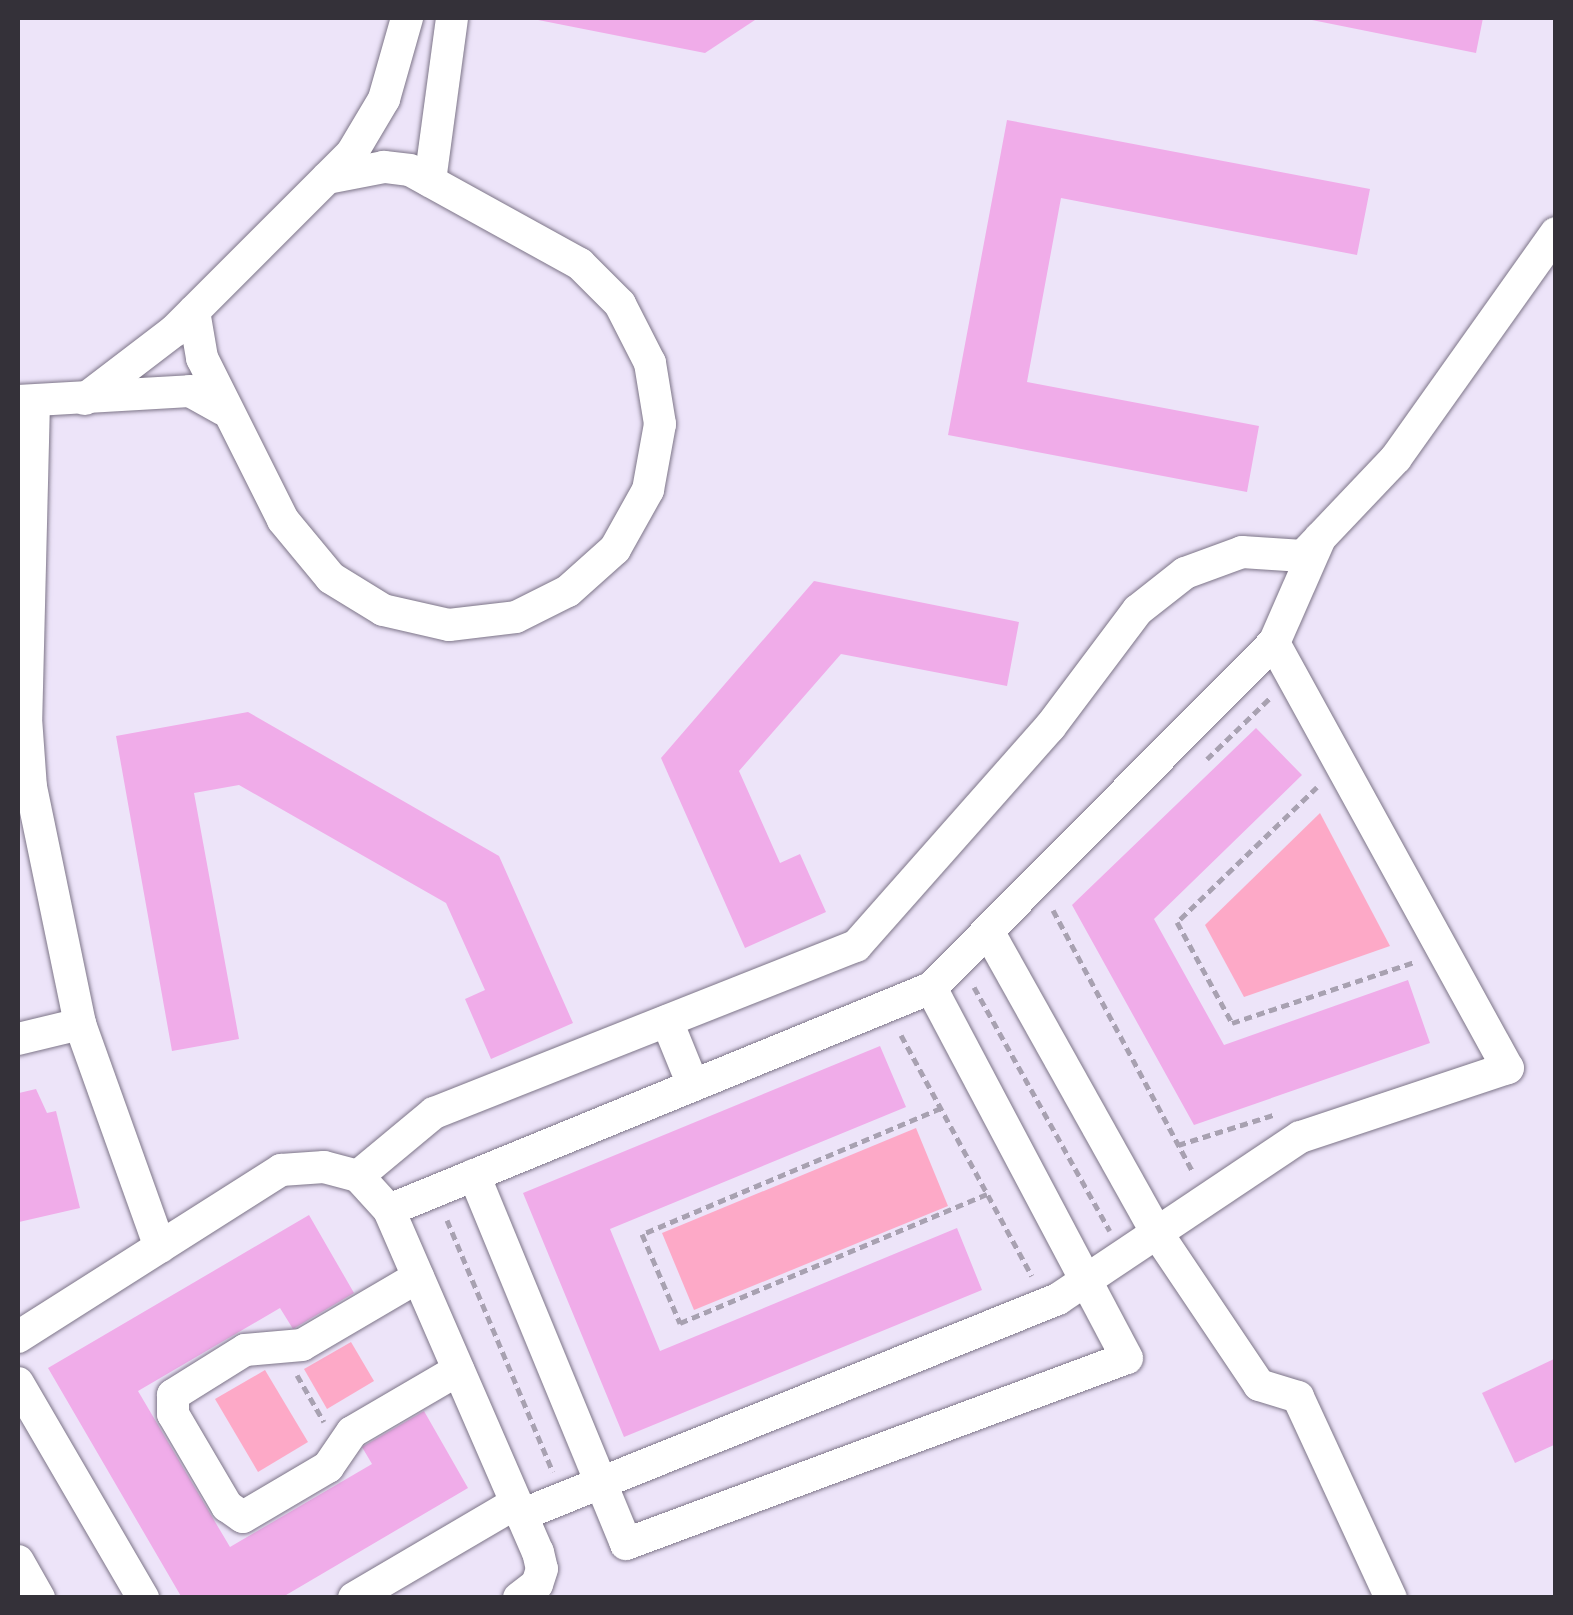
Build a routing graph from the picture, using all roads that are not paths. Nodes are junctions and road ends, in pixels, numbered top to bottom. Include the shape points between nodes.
1 (408, 18) edge
2 (452, 18) edge
3 (326, 178) junction
4 (430, 182) junction
5 (1556, 233) edge
6 (194, 311) junction
7 (85, 399) junction
8 (26, 401) edge
9 (224, 408) junction
10 (1320, 538) junction
11 (1274, 643) junction
12 (22, 679) edge
13 (988, 931) junction
14 (931, 988) junction
15 (667, 1020) junction
16 (80, 1024) junction
17 (18, 1039) edge
18 (694, 1085) junction
19 (474, 1175) junction
20 (358, 1176) junction
21 (389, 1210) junction
22 (1150, 1221) junction
23 (160, 1246) junction
24 (1081, 1268) junction
25 (418, 1277) junction
26 (18, 1337) edge
27 (458, 1370) junction
28 (18, 1384) edge
29 (601, 1483) junction
30 (519, 1509) junction
31 (18, 1562) edge
32 (39, 1598) edge
33 (143, 1598) edge
34 (354, 1598) edge
35 (519, 1598) edge
36 (1391, 1598) edge

1 - 3 street via 384,100 352,153
2 - 4 street
3 - 4 street via 384,167
3 - 6 street
4 - 9 street via 580,264 620,304 650,363 660,424 648,490 615,549 568,591 516,616 449,625 384,610 331,578 283,520
5 - 10 street via 1396,458
6 - 7 street
6 - 9 street via 202,358
7 - 8 street
7 - 9 street via 190,391
8 - 12 street
10 - 11 street
10 - 15 street via 1303,556 1242,552 1185,572 1138,610 1050,727 856,946
11 - 13 street
11 - 22 street via 1508,1068 1300,1137
12 - 16 street via 31,787
13 - 14 street
13 - 22 street
14 - 18 street
14 - 24 street
15 - 18 street
15 - 20 street via 434,1113
16 - 17 street
16 - 23 street
18 - 19 street
19 - 21 street
19 - 29 street
20 - 21 street
20 - 23 street via 324,1167 281,1170
21 - 25 street
22 - 24 street
22 - 36 street via 1259,1385 1298,1396
23 - 26 street
24 - 29 street via 1058,1299
24 - 29 street via 1127,1358 626,1544
25 - 27 street
25 - 27 street via 302,1345 244,1350 180,1388 170,1404 174,1414 227,1506 244,1517 320,1474 338,1446
27 - 30 street
28 - 33 street
29 - 30 street
30 - 34 street
30 - 35 street via 542,1570 537,1584
31 - 32 street

